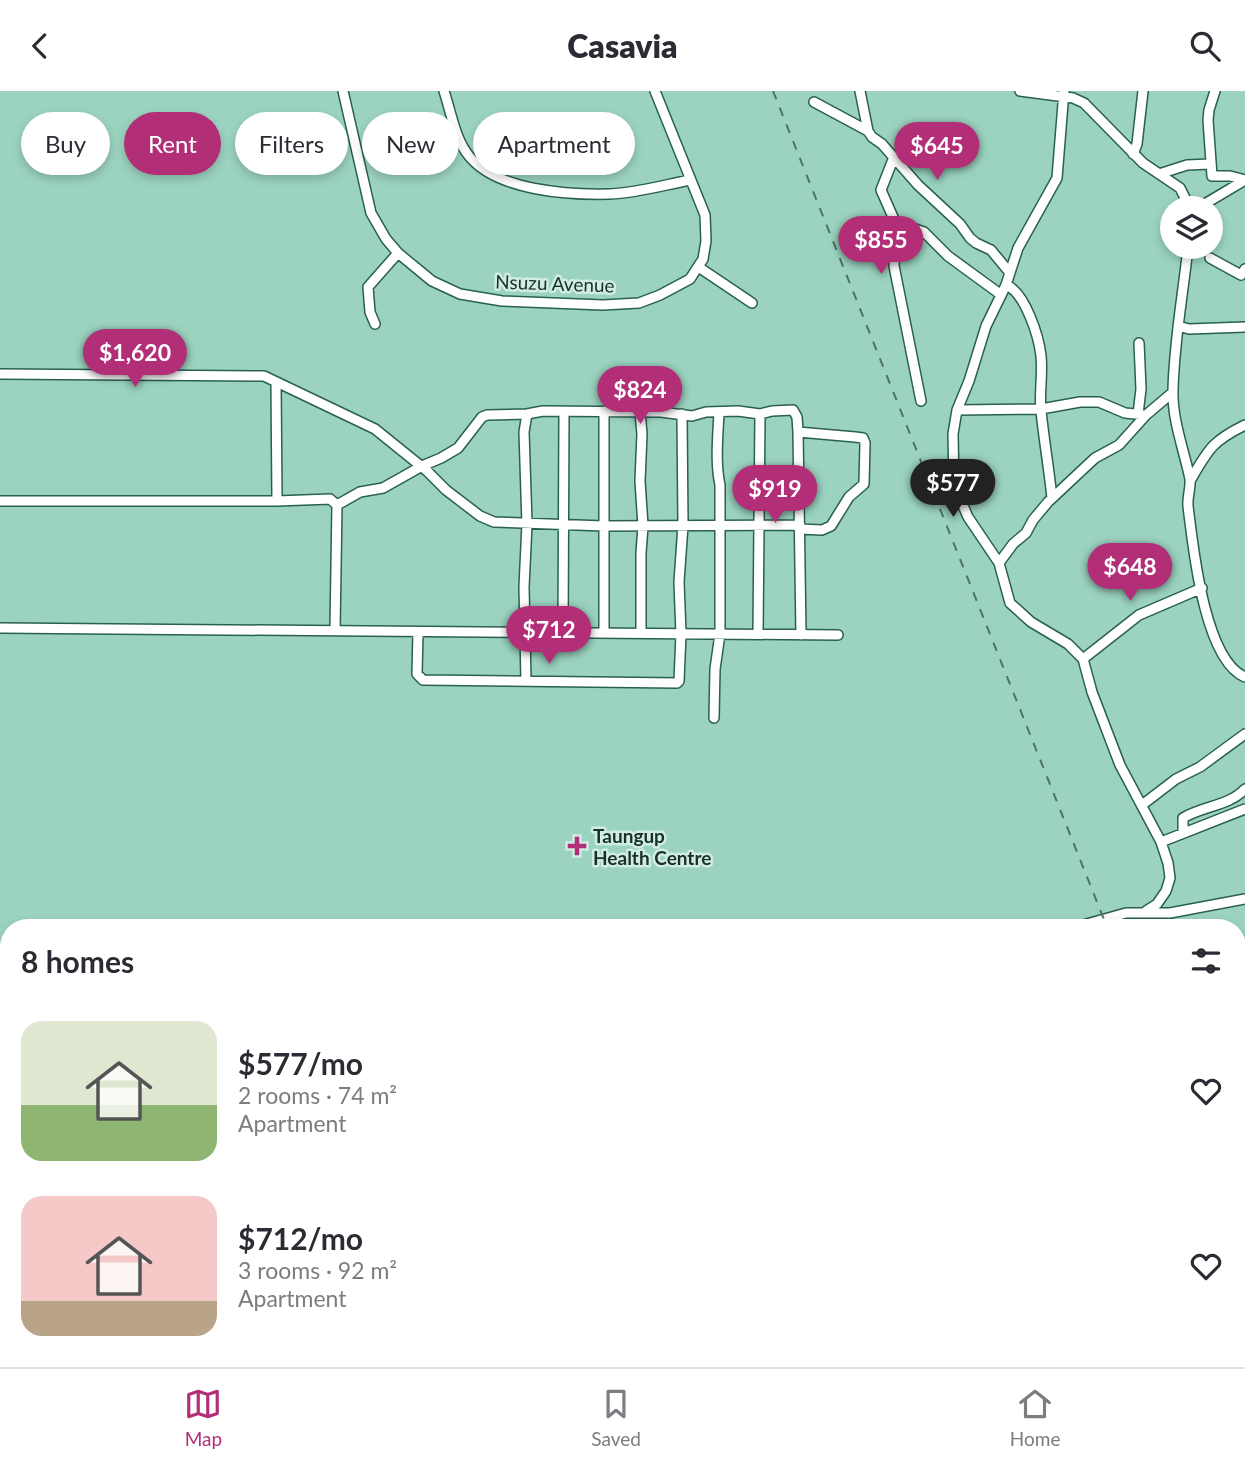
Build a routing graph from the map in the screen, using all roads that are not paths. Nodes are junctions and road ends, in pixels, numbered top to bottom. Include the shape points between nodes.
1 (344, 91) edge
2 (444, 91) edge
3 (654, 91) edge
4 (860, 91) edge
5 (1020, 91) edge
6 (1143, 91) edge
7 (1215, 91) edge
8 (1064, 95) edge
9 (814, 102) dead end
10 (868, 131) junction
11 (1133, 154) junction
12 (894, 157) junction
13 (1210, 164) junction
14 (1159, 174) junction
15 (690, 180) junction
16 (1245, 180) edge
17 (1184, 196) edge
18 (1218, 196) edge
19 (895, 232) junction
20 (398, 253) junction
21 (1186, 259) edge
22 (1212, 259) edge
23 (699, 268) junction
24 (1010, 273) junction
25 (1244, 274) edge
26 (1006, 285) junction
27 (1000, 295) junction
28 (752, 303) dead end
29 (375, 324) dead end
30 (1178, 326) junction
31 (1245, 327) edge
32 (1139, 343) dead end
33 (0, 374) edge
34 (276, 382) junction
35 (1172, 393) junction
36 (921, 401) dead end
37 (1041, 409) junction
38 (957, 410) junction
39 (604, 411) junction
40 (564, 412) junction
41 (640, 412) junction
42 (719, 412) junction
43 (527, 414) junction
44 (682, 414) junction
45 (760, 414) junction
46 (1142, 415) junction
47 (1245, 425) edge
48 (798, 432) junction
49 (422, 466) junction
50 (1190, 481) junction
51 (1052, 498) junction
52 (0, 501) edge
53 (277, 501) junction
54 (338, 505) junction
55 (527, 524) junction
56 (760, 524) junction
57 (683, 525) junction
58 (720, 525) junction
59 (564, 526) junction
60 (604, 526) junction
61 (643, 526) junction
62 (800, 527) junction
63 (999, 562) junction
64 (1202, 589) junction
65 (0, 628) edge
66 (335, 630) junction
67 (418, 632) junction
68 (524, 632) junction
69 (562, 633) junction
70 (604, 633) junction
71 (641, 633) junction
72 (681, 634) junction
73 (720, 634) junction
74 (758, 634) junction
75 (801, 635) junction
76 (838, 635) dead end
77 (1083, 659) junction
78 (1245, 677) edge
79 (526, 681) junction
80 (714, 717) dead end
81 (1245, 734) edge
82 (1245, 789) edge
83 (1142, 805) junction
84 (1245, 809) edge
85 (1183, 833) junction
86 (1161, 842) junction
87 (1245, 899) edge
88 (1146, 911) junction
89 (1105, 919) edge

1 - 20 street, Nsuzu Avenue via 371,213
2 - 15 street via 468,155 481,167 523,186 611,194
3 - 15 street
4 - 10 street
5 - 8 street
6 - 11 street
7 - 13 street via 1209,110
8 - 11 street via 1084,103
8 - 24 street via 1057,178 1018,248
9 - 10 street
10 - 12 street
11 - 14 street
12 - 19 street via 881,190
12 - 24 street via 970,238 991,250
13 - 14 street
13 - 16 street via 1212,176
14 - 17 street
15 - 23 street via 705,215 706,241
16 - 18 street
19 - 27 street via 924,232
19 - 36 street via 894,265
20 - 23 street, Nsuzu Avenue via 432,281 460,294 502,301 639,303 690,279
20 - 29 street via 368,287
21 - 30 street
22 - 25 street
23 - 28 street
24 - 26 street
26 - 27 street
26 - 37 street via 1014,289 1026,309 1038,340
27 - 38 street
30 - 31 street
30 - 35 street
32 - 46 street
33 - 34 street via 231,375 264,376
34 - 49 street via 367,424
34 - 53 street
35 - 46 street
35 - 50 street
37 - 38 street
37 - 46 street via 1099,402
37 - 51 street
38 - 63 street via 954,485 968,517
39 - 40 street
39 - 41 street
39 - 60 street
40 - 43 street
40 - 59 street
41 - 44 street
41 - 61 street
42 - 44 street
42 - 45 street
42 - 58 street via 716,469
43 - 49 street via 482,417 458,448
43 - 55 street
44 - 57 street
45 - 48 street via 793,410
45 - 56 street
46 - 51 street via 1119,445 1095,458
47 - 50 street via 1209,449
48 - 62 street
48 - 62 street via 865,440 864,484 849,497 831,526 822,530
49 - 54 street via 383,488 360,492
49 - 55 street via 488,520
50 - 64 street via 1187,503
51 - 63 street
52 - 53 street
53 - 54 street via 330,499
54 - 66 street
55 - 59 street
55 - 68 street
56 - 58 street
56 - 62 street
56 - 74 street
57 - 58 street
57 - 61 street
57 - 72 street
58 - 73 street
59 - 60 street
59 - 69 street
60 - 61 street
60 - 70 street
61 - 71 street
62 - 75 street
63 - 77 street via 1007,595 1016,609
64 - 77 street via 1139,615
64 - 78 street via 1223,657
65 - 66 street
66 - 67 street
67 - 68 street
67 - 79 street via 420,679
68 - 69 street
68 - 79 street
69 - 70 street
70 - 71 street
71 - 72 street
72 - 73 street
72 - 79 street via 677,683
73 - 74 street
73 - 80 street
74 - 75 street
75 - 76 street
77 - 83 street via 1120,765
81 - 83 street
82 - 85 street via 1231,800 1186,816
83 - 86 street
84 - 85 street
85 - 86 street
86 - 88 street via 1170,878 1161,898
87 - 88 street via 1170,913
88 - 89 street

